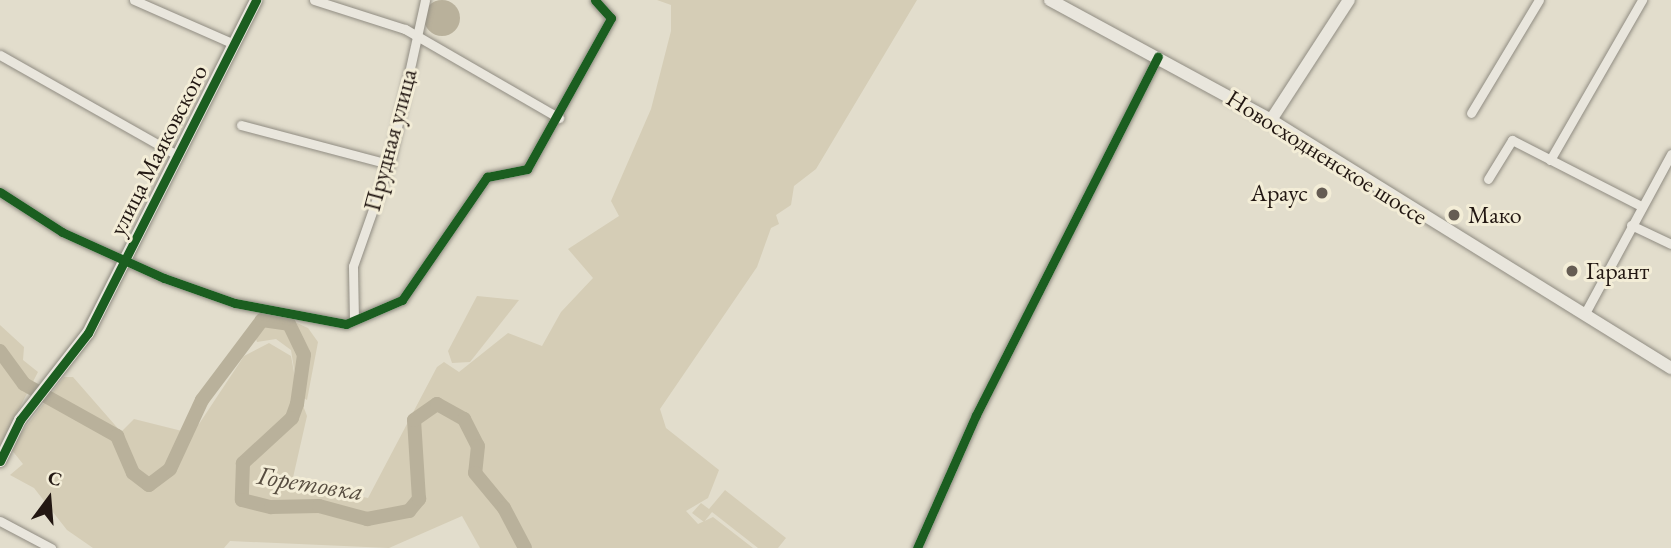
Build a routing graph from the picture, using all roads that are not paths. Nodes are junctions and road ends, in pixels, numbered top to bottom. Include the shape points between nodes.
1 (134, 0) edge
2 (256, 0) edge
3 (314, 0) edge
4 (425, 0) edge
5 (595, 0) edge
6 (1050, 0) edge
7 (1349, 0) edge
8 (1539, 0) edge
9 (1642, 0) edge
10 (415, 37) junction
11 (234, 44) junction
12 (0, 55) edge
13 (1158, 57) junction
14 (1471, 113) dead end
15 (559, 118) junction
16 (1271, 120) junction
17 (242, 125) dead end
18 (1671, 154) edge
19 (177, 155) junction
20 (1550, 160) junction
21 (388, 164) junction
22 (1488, 178) dead end
23 (0, 192) edge
24 (1641, 206) junction
25 (1631, 225) junction
26 (1671, 244) edge
27 (124, 260) junction
28 (1584, 315) junction
29 (354, 320) junction
30 (1671, 368) edge
31 (0, 461) edge
32 (0, 521) edge
33 (51, 548) edge
34 (917, 548) edge

1 - 11 street
2 - 11 street, улица Маяковского
3 - 10 street
4 - 10 street, Прудная улица
5 - 15 street via 611,18
6 - 13 street, Новосходненское шоссе
7 - 16 street
8 - 14 street
9 - 20 street
10 - 15 street
10 - 21 street, Прудная улица
11 - 19 street, улица Маяковского
12 - 19 street
13 - 16 street, Новосходненское шоссе
13 - 34 street via 976,415
15 - 29 street via 527,169 487,177 402,300
16 - 28 street, Новосходненское шоссе
17 - 21 street
18 - 24 street
19 - 27 street, улица Маяковского
20 - 22 street via 1512,140
20 - 24 street
21 - 29 street, Прудная улица via 353,266
23 - 27 street via 62,232
24 - 25 street
25 - 26 street
25 - 28 street
27 - 29 street via 235,303 309,319
27 - 31 street, улица Маяковского via 80,347 32,402
28 - 30 street, Новосходненское шоссе
32 - 33 street

